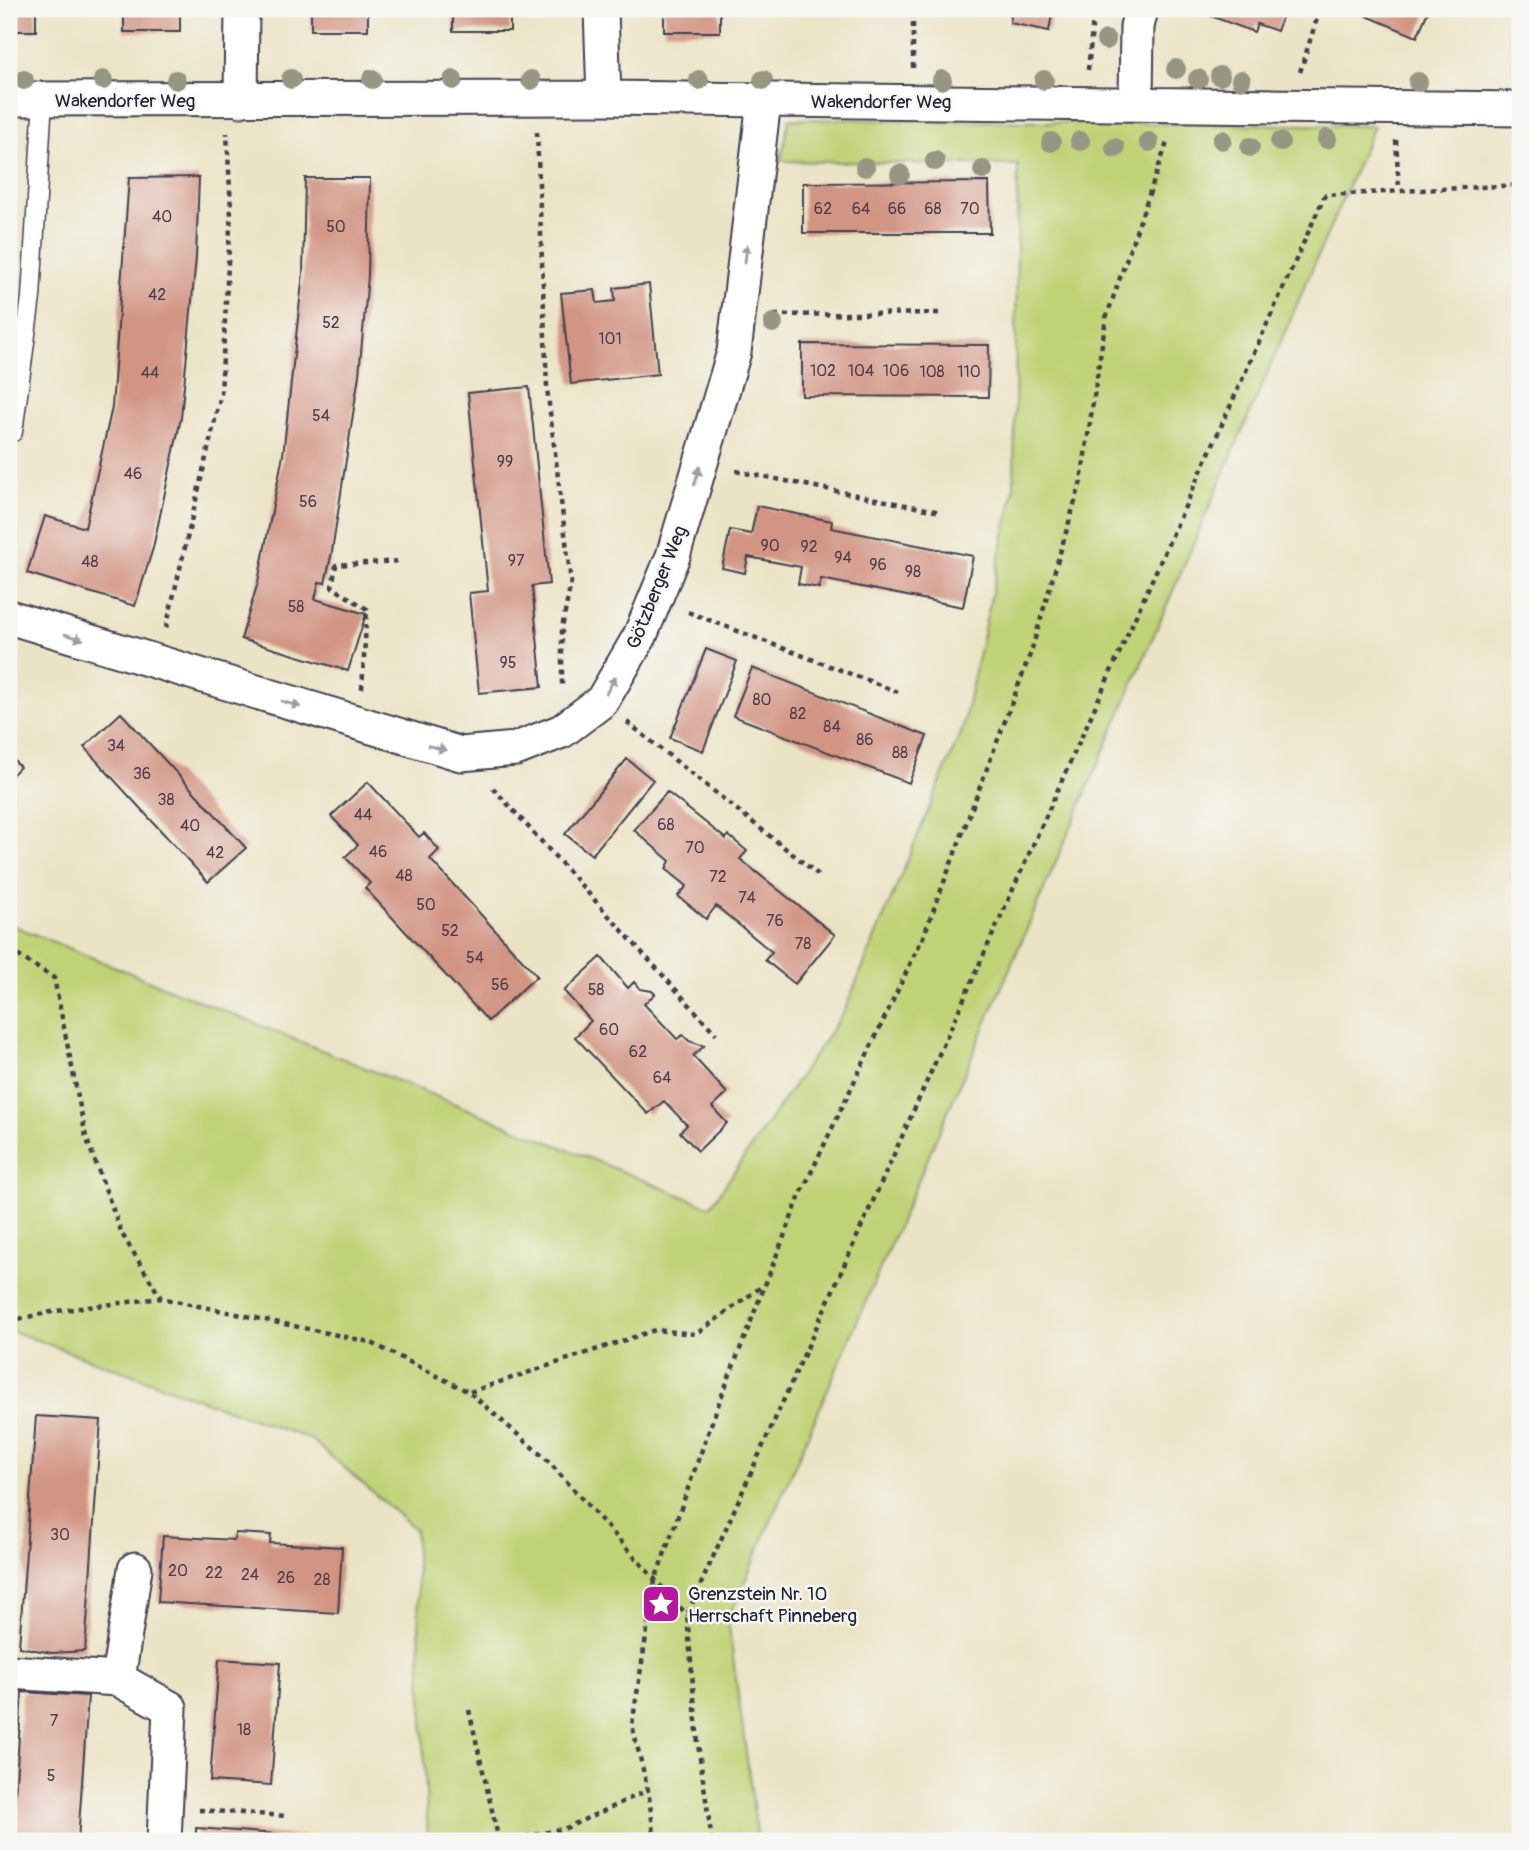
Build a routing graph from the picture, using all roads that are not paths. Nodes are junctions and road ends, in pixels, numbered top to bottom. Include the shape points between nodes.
1 (242, 9) edge
2 (601, 9) edge
3 (1141, 9) edge
4 (604, 98) junction
5 (9, 99) edge
6 (43, 99) junction
7 (233, 100) junction
8 (764, 101) junction
9 (1136, 102) junction
10 (1520, 109) edge
11 (13, 432) dead end
12 (9, 617) edge
13 (135, 1569) dead end
14 (9, 1672) edge
15 (118, 1679) junction
16 (164, 1841) edge

1 - 7 street
2 - 4 street
3 - 9 street
4 - 7 street, Wakendorfer Weg
4 - 8 street, Wakendorfer Weg
5 - 6 street, Wakendorfer Weg
6 - 7 street, Wakendorfer Weg
6 - 11 lane via 32,297
8 - 9 street, Wakendorfer Weg
12 -> 8 street, Götzberger Weg via 461,754 516,749 562,731 602,701 639,636 673,555 734,352
9 - 10 street, Wakendorfer Weg
13 - 15 street
14 - 15 street
15 - 16 street via 170,1708

